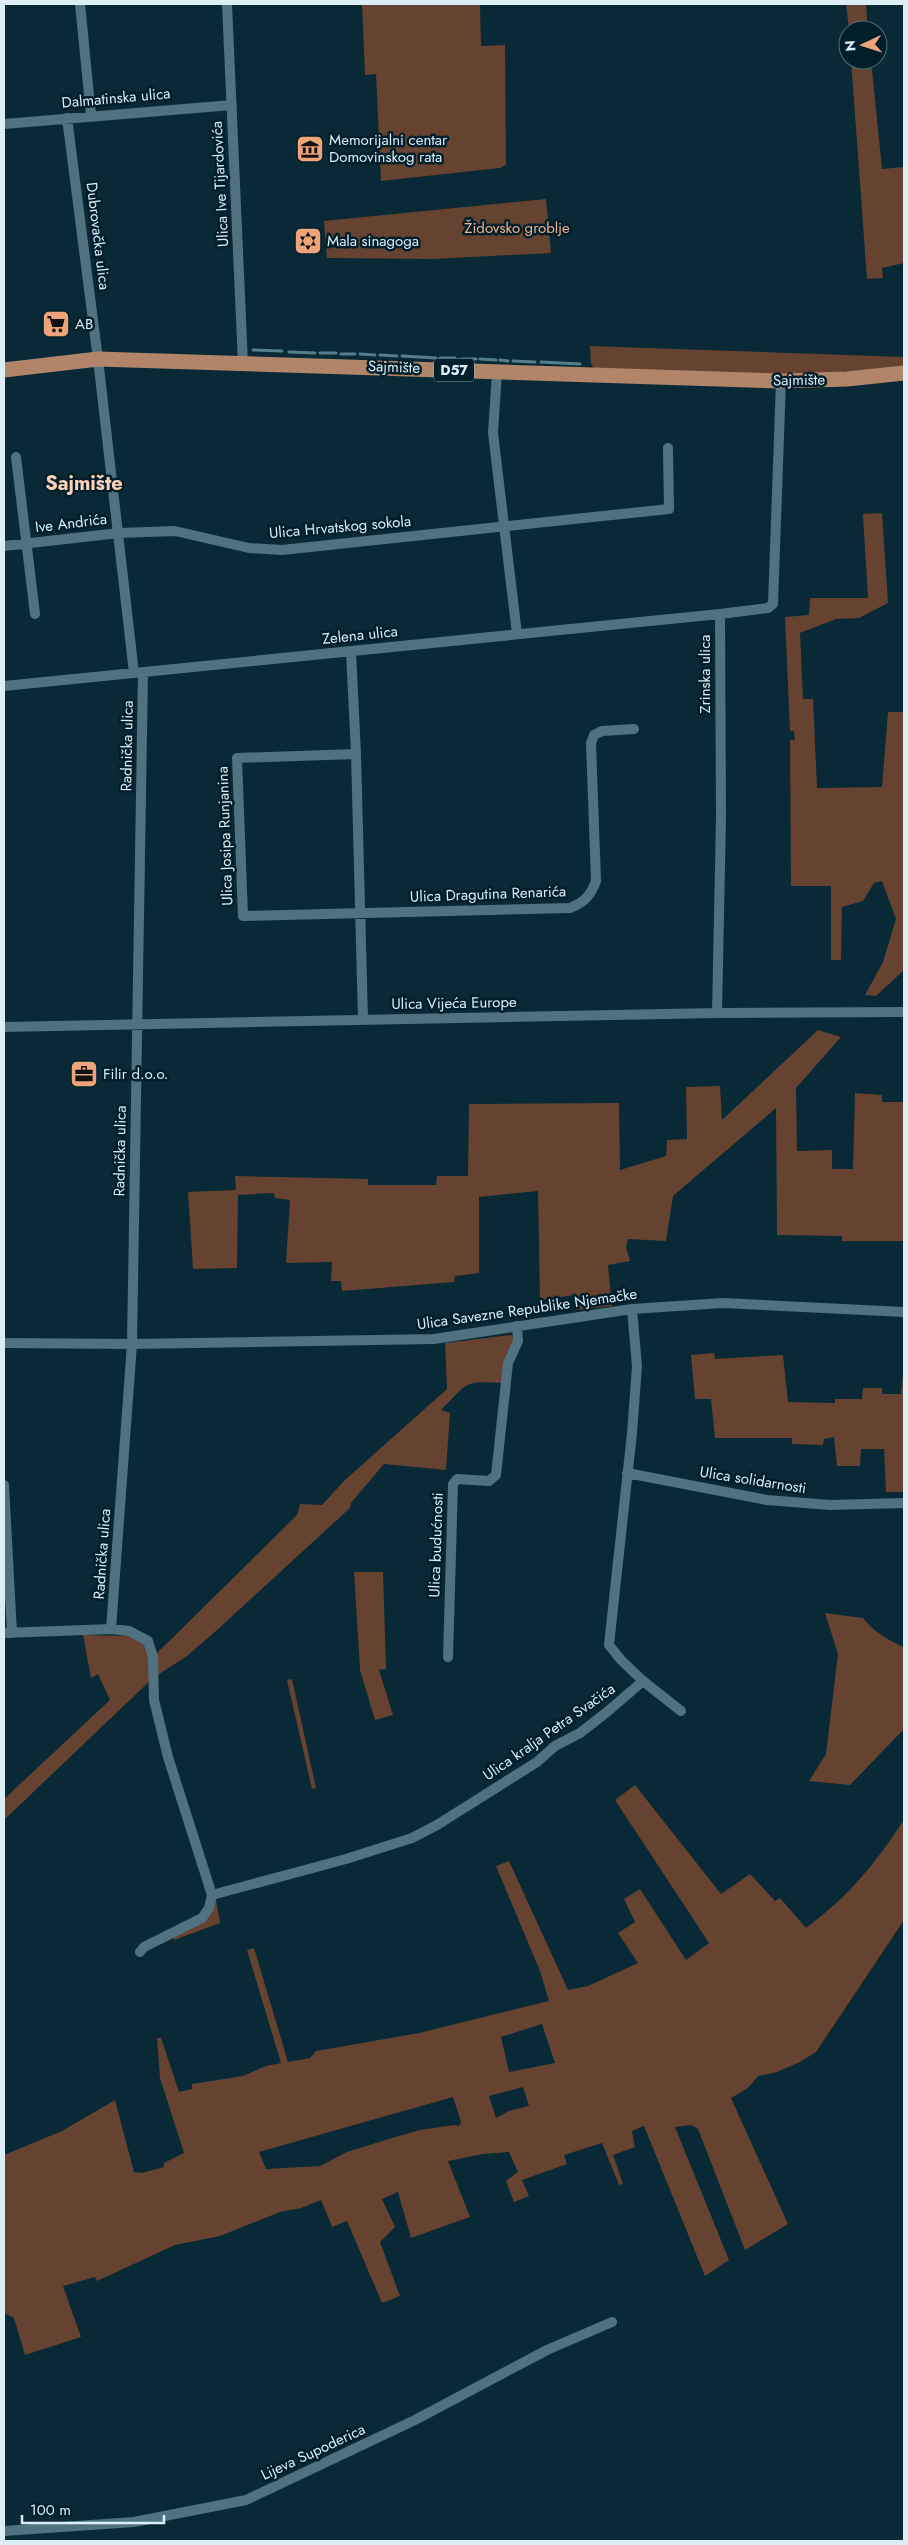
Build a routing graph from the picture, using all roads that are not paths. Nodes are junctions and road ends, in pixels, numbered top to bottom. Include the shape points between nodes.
1 (80, 4) edge
2 (226, 4) edge
3 (232, 105) junction
4 (91, 115) junction
5 (67, 118) junction
6 (4, 124) edge
7 (98, 358) junction
8 (243, 364) junction
9 (4, 370) edge
10 (496, 372) junction
11 (904, 373) edge
12 (781, 381) junction
13 (668, 448) dead end
14 (16, 457) dead end
15 (506, 525) junction
16 (119, 533) junction
17 (27, 544) junction
18 (4, 546) edge
19 (35, 614) dead end
20 (720, 614) junction
21 (517, 634) junction
22 (351, 652) junction
23 (139, 672) junction
24 (4, 686) edge
25 (634, 729) dead end
26 (356, 754) junction
27 (359, 913) junction
28 (717, 1012) junction
29 (904, 1012) edge
30 (363, 1019) junction
31 (138, 1024) junction
32 (4, 1026) edge
33 (632, 1309) junction
34 (904, 1312) edge
35 (517, 1326) junction
36 (4, 1343) edge
37 (132, 1344) junction
38 (627, 1473) junction
39 (4, 1484) edge
40 (904, 1503) edge
41 (6, 1535) edge
42 (112, 1629) junction
43 (8, 1633) edge
44 (448, 1657) dead end
45 (643, 1680) junction
46 (681, 1711) dead end
47 (216, 1894) junction
48 (140, 1952) dead end
49 (612, 2322) dead end
50 (4, 2531) edge

1 - 4 street
2 - 3 street, Ulica Ive Tijardovića
3 - 4 street, Dalmatinska ulica
3 - 8 street, Ulica Ive Tijardovića
4 - 5 street, Dalmatinska ulica
5 - 6 street, Dalmatinska ulica
5 - 7 street, Dubrovačka ulica
7 - 8 main road, Sajmište / D57
7 - 9 main road, Sajmište / D57
7 - 16 street, Radnička ulica
8 - 10 main road, Sajmište / D57
10 - 12 main road, Sajmište / D57
10 - 15 street via 493,433
11 - 12 main road, Sajmište / D57
12 - 20 street, Zrinska ulica via 773,604 768,608
13 - 15 street, Ulica Hrvatskog sokola via 669,509
14 - 17 street, Ive Andrića
15 - 16 street, Ulica Hrvatskog sokola via 282,550 249,548 175,531
15 - 21 street
16 - 17 street, Ive Andrića
16 - 23 street, Radnička ulica
17 - 18 street, Ive Andrića
17 - 19 street, Ive Andrića
20 - 21 street, Zelena ulica
20 - 28 street, Zrinska ulica
21 - 22 street, Zelena ulica
22 - 23 street, Zelena ulica
22 - 26 street
23 - 24 street, Zelena ulica
23 - 31 street, Radnička ulica
25 - 27 street, Ulica Dragutina Renarića via 602,731 594,735 591,744 596,881 588,898 580,904 570,908
26 - 27 street
26 - 27 street, Ulica Josipa Runjanina via 237,758 243,916
27 - 30 street
28 - 29 street, Ulica Vijeća Europe
28 - 30 street, Ulica Vijeća Europe
30 - 31 street, Ulica Vijeća Europe
31 - 32 street, Ulica Vijeća Europe
31 - 37 street, Radnička ulica
33 - 34 street, Ulica Savezne Republike Njemačke via 741,1303
33 - 35 street, Ulica Savezne Republike Njemačke
33 - 38 street via 637,1366
35 - 37 street, Ulica Savezne Republike Njemačke via 434,1339
35 - 44 street, Ulica budućnosti via 518,1341 508,1363 496,1475 489,1481 457,1479 453,1484
36 - 37 street, Ulica Savezne Republike Njemačke
37 - 42 street, Radnička ulica
38 - 40 street, Ulica solidarnosti via 767,1500 830,1505
38 - 45 street via 609,1645 620,1660
39 - 41 street
41 - 43 street
42 - 43 street
42 - 47 street via 143,1637 151,1646 154,1700 165,1748 205,1880
45 - 46 street
45 - 47 street, Ulica kralja Petra Svačića via 580,1733 555,1746 537,1762 437,1826 412,1838
47 - 48 street via 202,1918 144,1946
49 - 50 street, Lijeva Supoderica via 547,2350 415,2420 246,2500 134,2522

